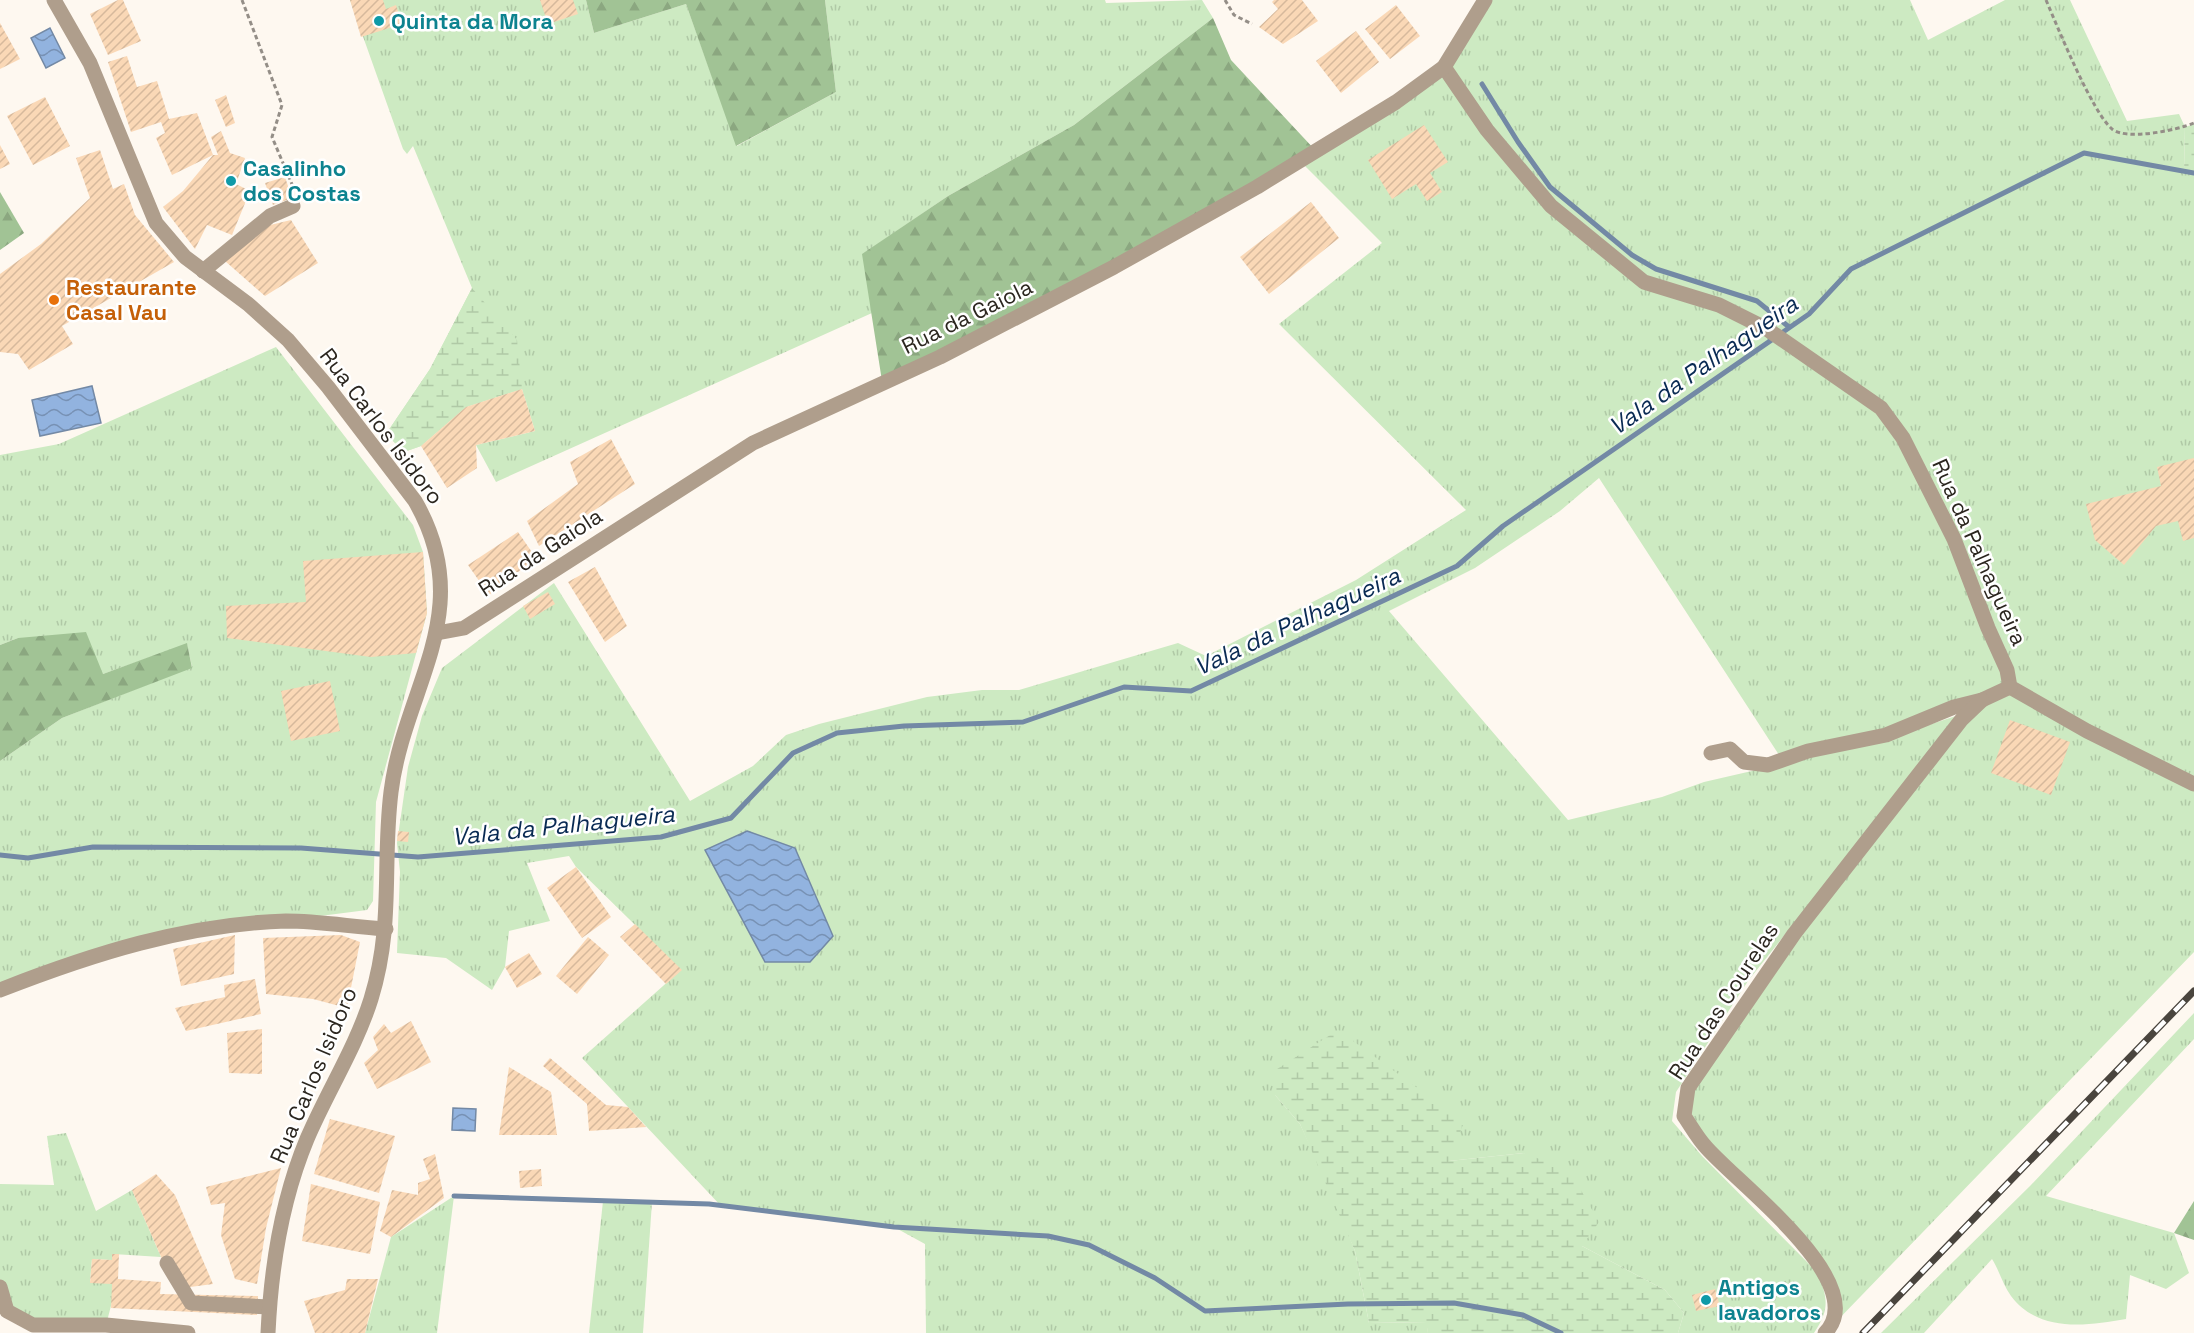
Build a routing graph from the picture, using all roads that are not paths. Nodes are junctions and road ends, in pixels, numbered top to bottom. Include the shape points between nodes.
1 (54, 0) edge
2 (1485, 0) edge
3 (1444, 67) junction
4 (292, 206) road end
5 (203, 271) junction
6 (437, 633) junction
7 (2010, 687) junction
8 (1982, 700) junction
9 (1711, 753) dead end
10 (2194, 784) edge
11 (386, 929) junction
12 (0, 990) edge
13 (167, 1263) dead end
14 (0, 1287) edge
15 (269, 1307) junction
16 (188, 1333) edge
17 (268, 1333) edge
18 (1825, 1333) edge

1 - 5 street, Rua Carlos Isidoro via 90,63 156,224
2 - 3 street, Rua da Gaiola
3 - 6 street, Rua da Gaiola via 1396,102 1247,192 940,357 753,443 464,628
3 - 7 street, Rua da Palhagueira via 1487,130 1551,206 1644,282 1719,305 1767,329 1881,408 1903,438 1954,539 2007,670
4 - 5 street via 270,216
5 - 6 street, Rua Carlos Isidoro via 248,304 301,354 415,501 436,552 440,592
6 - 11 street, Rua Carlos Isidoro via 395,766
7 - 8 street
7 - 10 street via 2086,731
8 - 9 street via 1954,707 1886,735 1809,751 1767,765 1744,762 1730,749
8 - 18 street, Rua das Courelas via 1962,719 1794,934 1688,1088 1684,1116 1705,1146 1809,1251 1830,1282 1836,1304 1831,1327
11 - 12 street via 288,921 202,928 109,950
11 - 15 street, Rua Carlos Isidoro via 371,1000 297,1166 278,1245
13 - 15 street via 191,1303
14 - 16 street via 7,1311 33,1325 106,1325
15 - 17 street, Rua Carlos Isidoro

